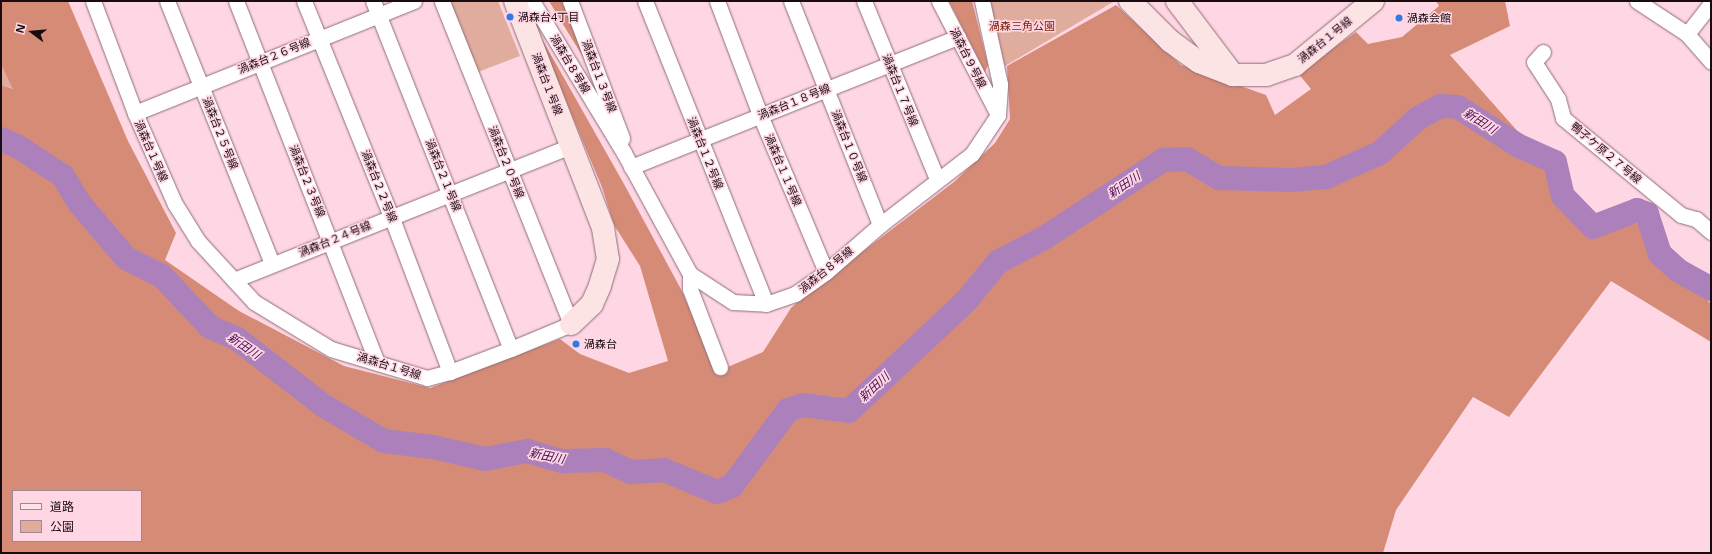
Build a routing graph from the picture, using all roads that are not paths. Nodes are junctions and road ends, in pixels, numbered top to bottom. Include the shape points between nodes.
1 (93, 1) edge
2 (167, 1) edge
3 (236, 1) edge
4 (304, 1) edge
5 (414, 1) edge
6 (442, 1) edge
7 (515, 1) edge
8 (532, 1) edge
9 (570, 1) edge
10 (645, 1) edge
11 (717, 1) edge
12 (791, 1) edge
13 (864, 1) edge
14 (939, 1) edge
15 (982, 1) edge
16 (1130, 1) edge
17 (1176, 1) edge
18 (1374, 1) edge
19 (1637, 1) edge
20 (1711, 4) edge
21 (376, 8) edge
22 (1687, 34) junction
23 (958, 37) junction
24 (319, 38) junction
25 (1543, 52) dead end
26 (259, 62) junction
27 (1711, 62) edge
28 (889, 64) junction
29 (1233, 75) junction
30 (201, 86) junction
31 (826, 89) junction
32 (134, 113) junction
33 (760, 115) junction
34 (998, 115) junction
35 (700, 140) junction
36 (571, 146) junction
37 (624, 153) junction
38 (631, 167) junction
39 (510, 171) junction
40 (937, 180) junction
41 (450, 193) junction
42 (391, 216) junction
43 (880, 224) junction
44 (1711, 232) edge
45 (330, 240) junction
46 (272, 264) junction
47 (826, 272) junction
48 (690, 274) junction
49 (234, 280) junction
50 (766, 304) junction
51 (571, 324) junction
52 (511, 349) junction
53 (377, 362) junction
54 (720, 367) dead end
55 (450, 372) junction

1 - 32 street, 渦森台１号線
2 - 30 street, 渦森台２５号線
3 - 26 street, 渦森台２３号線
4 - 24 street, 渦森台２２号線
5 - 21 street, 渦森台２６号線
6 - 39 street, 渦森台２０号線
7 - 36 street, 渦森台１号線
8 - 37 street, 渦森台８号線
9 - 37 street, 渦森台１３号線 via 622,135
10 - 35 street, 渦森台１２号線
11 - 33 street, 渦森台１１号線
12 - 31 street, 渦森台１０号線
13 - 28 street, 渦森台１７号線
14 - 23 street, 渦森台９号線
15 - 34 street, 渦森台８号線 via 1000,84
16 - 29 street, 渦森台１号線 via 1170,41 1199,62
17 - 29 street
18 - 29 street, 渦森台１号線 via 1295,65 1266,75
19 - 22 street
20 - 22 street
21 - 24 street, 渦森台２６号線
21 - 41 street, 渦森台２１号線
22 - 27 street
23 - 28 street, 渦森台１８号線
23 - 34 street, 渦森台９号線
24 - 26 street, 渦森台２６号線
24 - 42 street, 渦森台２２号線
25 - 44 street, 鴨子ケ原２７号線 via 1534,62 1558,99 1562,118 1680,215 1696,219
26 - 30 street, 渦森台２６号線
26 - 45 street, 渦森台２３号線
28 - 31 street, 渦森台１８号線
28 - 40 street, 渦森台１７号線
30 - 32 street, 渦森台２６号線
30 - 46 street, 渦森台２５号線
31 - 33 street, 渦森台１８号線
31 - 43 street, 渦森台１０号線
32 - 49 street, 渦森台１号線 via 175,204 198,241
33 - 35 street, 渦森台１８号線
33 - 47 street, 渦森台１１号線
34 - 40 street, 渦森台８号線 via 972,154
35 - 38 street, 渦森台１８号線
35 - 50 street, 渦森台１２号線
36 - 39 street, 渦森台２４号線
36 - 51 street, 渦森台１号線 via 603,228 608,259 592,304
37 - 38 street, 渦森台８号線
38 - 48 street, 渦森台８号線
39 - 41 street, 渦森台２４号線
39 - 51 street, 渦森台２０号線
40 - 43 street, 渦森台８号線
41 - 42 street, 渦森台２４号線
41 - 52 street, 渦森台２１号線
42 - 45 street, 渦森台２４号線
42 - 55 street, 渦森台２２号線
43 - 47 street, 渦森台８号線
45 - 46 street, 渦森台２４号線
45 - 53 street, 渦森台２３号線
46 - 49 street, 渦森台２４号線
47 - 50 street, 渦森台８号線 via 795,294
48 - 50 street, 渦森台８号線 via 733,302
48 - 54 street via 690,289
49 - 53 street, 渦森台１号線 via 254,302 331,349
51 - 52 street, 渦森台１号線
52 - 55 street, 渦森台１号線
53 - 55 street, 渦森台１号線 via 427,378

